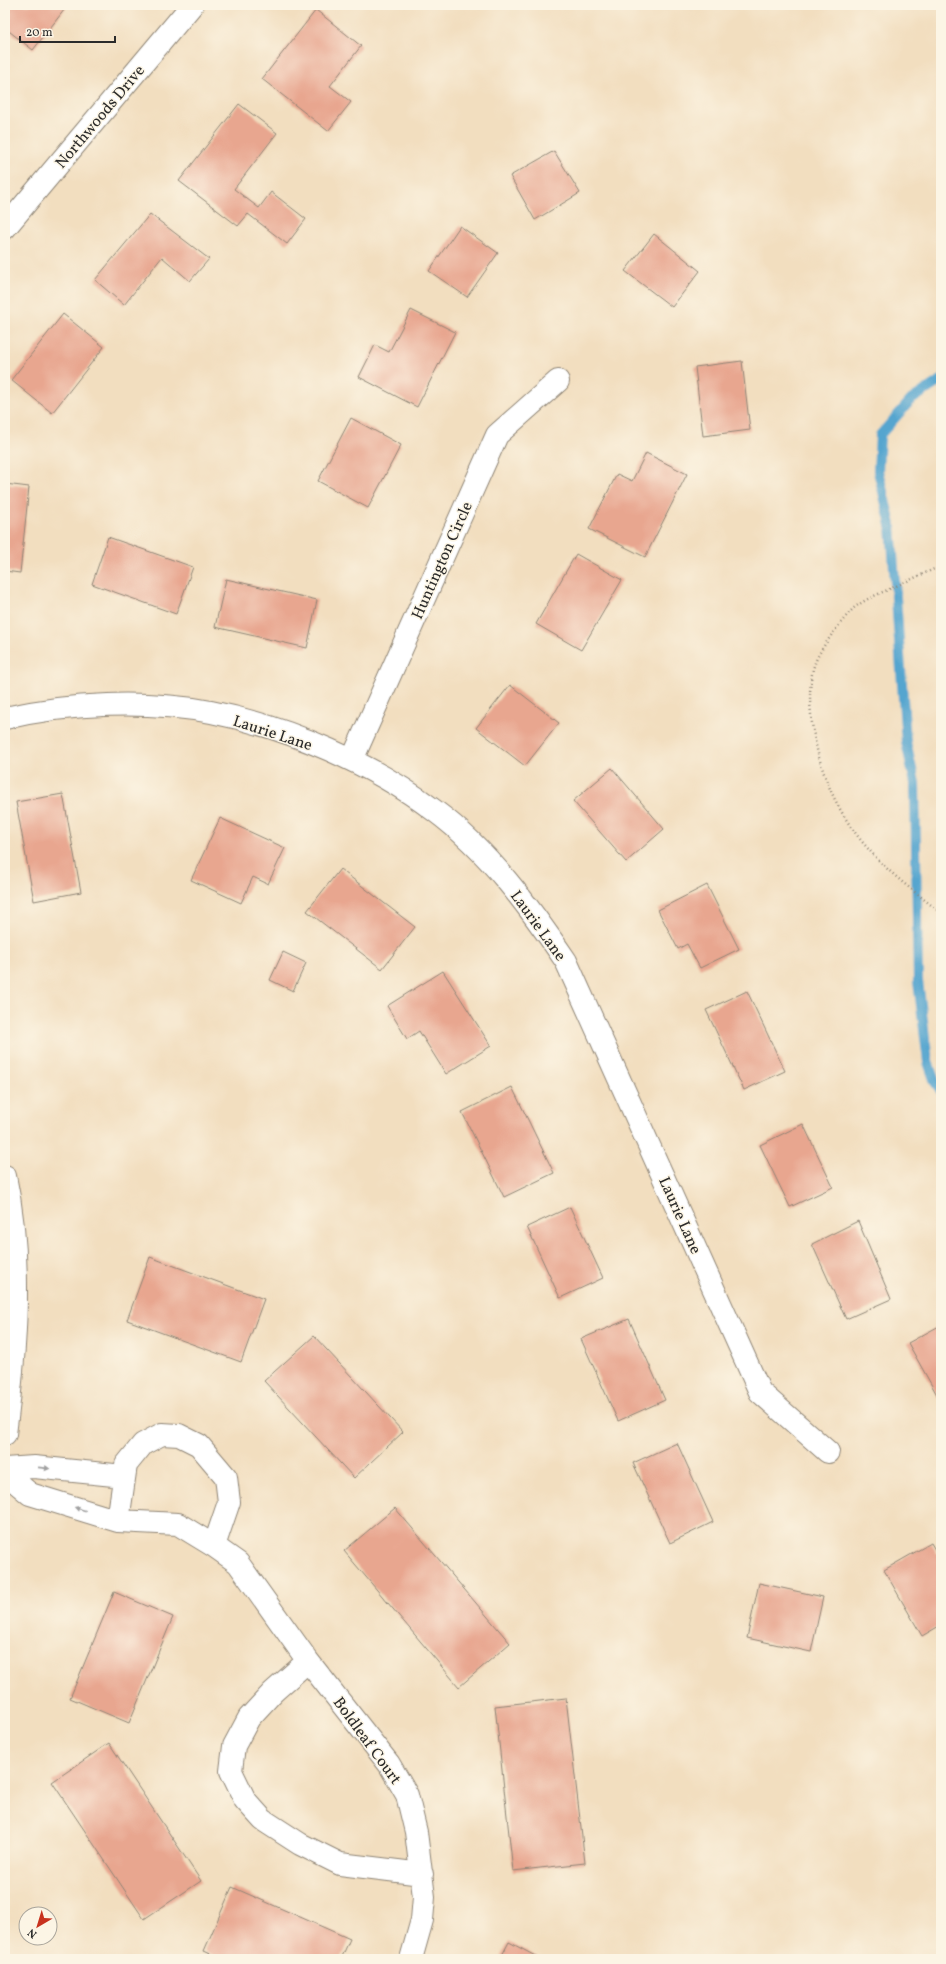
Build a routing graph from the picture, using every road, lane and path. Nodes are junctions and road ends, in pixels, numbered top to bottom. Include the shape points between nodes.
1 (192, 5) edge
2 (5, 228) edge
3 (558, 381) dead end
4 (941, 566) edge
5 (5, 718) edge
6 (352, 760) junction
7 (941, 913) edge
8 (5, 1176) edge
9 (5, 1434) edge
10 (828, 1452) dead end
11 (5, 1469) edge
12 (5, 1473) edge
13 (124, 1476) junction
14 (118, 1521) junction
15 (214, 1546) junction
16 (308, 1660) junction
17 (422, 1874) junction
18 (412, 1959) edge

1 - 2 street, Northwoods Drive
3 - 6 street, Huntington Circle via 497,435
4 - 7 path via 854,608 815,661 810,690 822,765 838,805 872,854
5 - 6 street, Laurie Lane via 77,707 122,705 211,712 265,727
6 - 10 street, Laurie Lane via 436,811 481,852 530,908 566,961 760,1392
8 - 9 street via 16,1279
11 -> 13 street via 34,1467
14 -> 12 street, Boldleaf Court via 30,1494
13 - 14 street
13 - 15 street via 126,1465 143,1444 162,1434 179,1435 199,1445 226,1477 229,1502
14 - 15 street, Boldleaf Court via 178,1524
15 - 16 street, Boldleaf Court via 238,1563
16 - 17 street, Boldleaf Court via 389,1764 407,1795
16 - 17 street via 249,1718 234,1746 231,1771 245,1800 263,1820 300,1844 340,1864
17 - 18 street, Boldleaf Court via 422,1920

